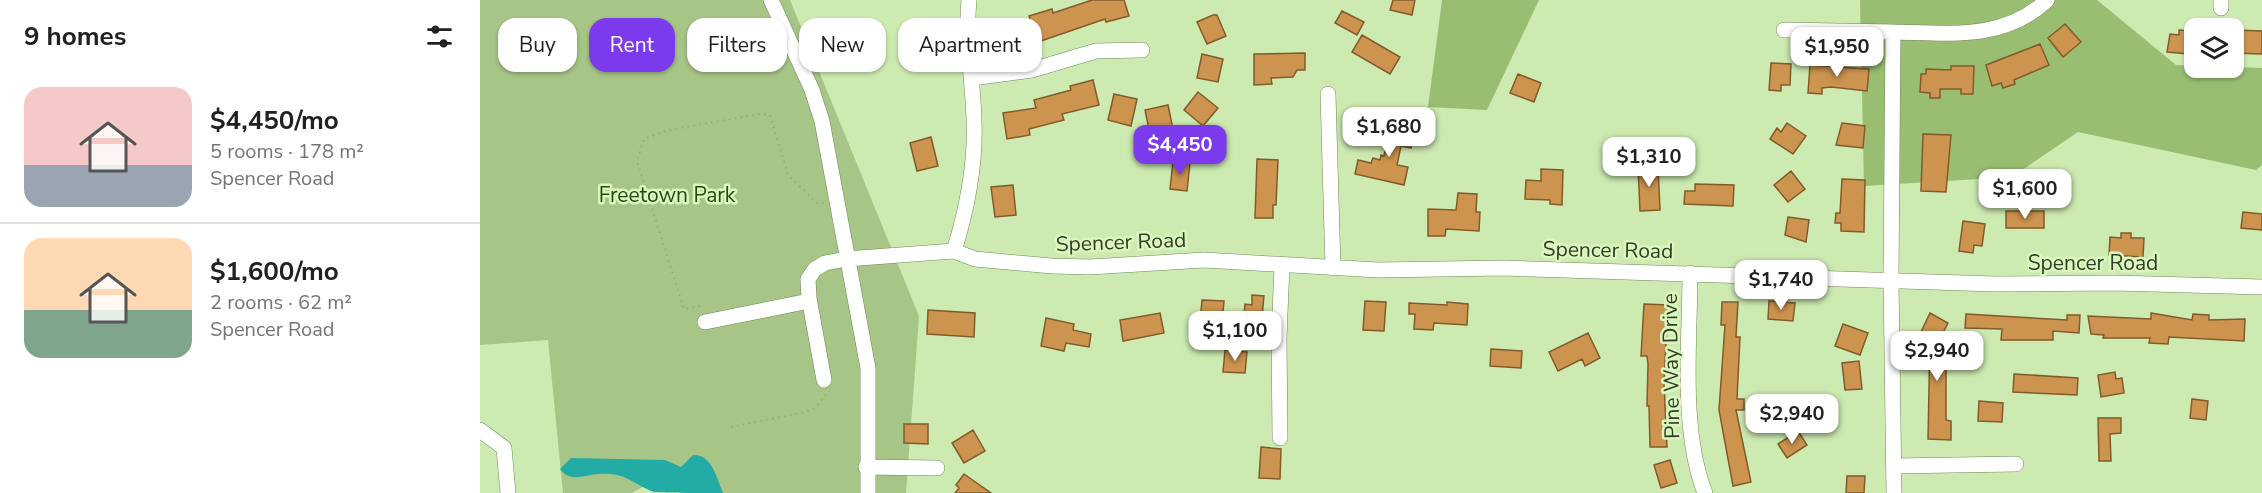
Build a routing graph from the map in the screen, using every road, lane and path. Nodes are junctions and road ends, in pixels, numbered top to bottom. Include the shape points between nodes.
1 (771, 0) edge
2 (969, 0) edge
3 (2047, 0) edge
4 (1784, 30) dead end
5 (1893, 32) junction
6 (1142, 50) dead end
7 (972, 78) junction
8 (1328, 94) dead end
9 (836, 200) junction
10 (954, 251) junction
11 (846, 259) junction
12 (1282, 265) junction
13 (1334, 268) junction
14 (1690, 273) junction
15 (1890, 279) junction
16 (2262, 287) edge
17 (809, 301) junction
18 (700, 306) dead end
19 (705, 322) dead end
20 (825, 387) joint
21 (731, 427) dead end
22 (480, 430) edge
23 (1280, 438) dead end
24 (2016, 464) dead end
25 (1894, 466) junction
26 (866, 467) junction
27 (937, 468) dead end
28 (508, 493) edge
29 (868, 493) edge
30 (1705, 493) edge
31 (1894, 493) edge

1 - 9 street via 812,90 822,121
2 - 7 street
3 - 5 street via 2032,14 2008,26 1976,34
4 - 5 street
5 - 15 street
6 - 7 street via 1096,51 1032,70
7 - 10 street via 973,160
8 - 13 street
9 - 11 street
9 - 18 path via 818,204 788,176 770,115 668,130 644,139 637,161 684,309
10 - 11 street
10 - 12 street, Spencer Road via 975,259 1052,266 1204,260
11 - 17 street via 814,269 808,279
11 - 26 street via 868,368
12 - 13 street, Spencer Road
12 - 23 street
13 - 14 street, Spencer Road
14 - 15 street, Spencer Road
14 - 30 street, Pine Way Drive via 1689,404 1696,462
15 - 16 street, Spencer Road
15 - 25 street
17 - 19 street
17 - 20 street
20 - 21 path via 815,408
22 - 28 street via 504,448
24 - 25 street
25 - 31 street
26 - 27 street
26 - 29 street

